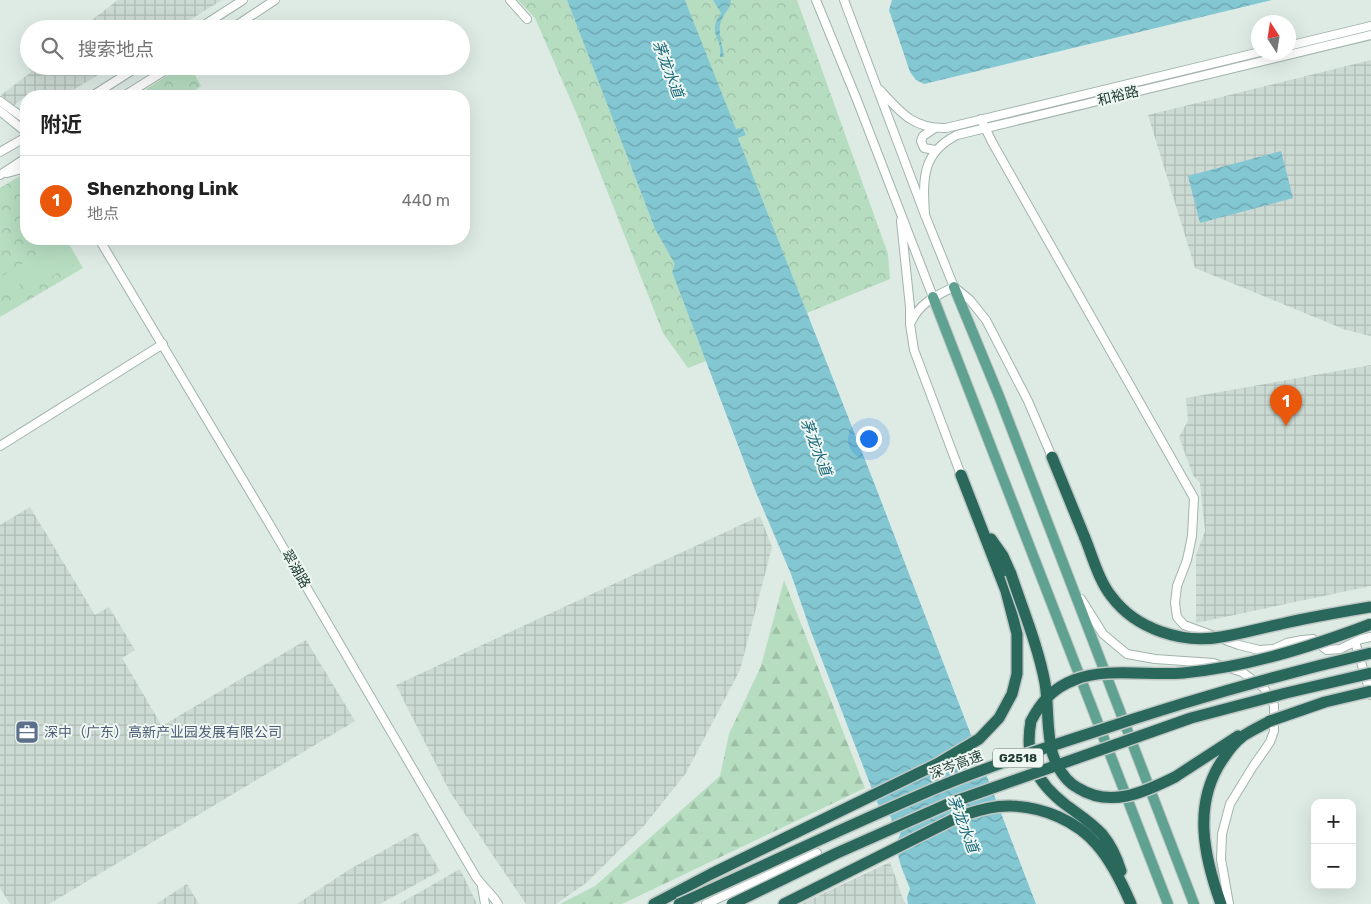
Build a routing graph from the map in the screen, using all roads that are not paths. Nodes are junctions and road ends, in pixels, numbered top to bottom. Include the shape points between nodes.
1 (244, 0) edge
2 (274, 0) edge
3 (510, 0) edge
4 (816, 0) edge
5 (844, 0) edge
6 (527, 19) dead end
7 (212, 20) edge
8 (244, 20) edge
9 (1371, 26) edge
10 (1371, 35) edge
11 (1296, 44) edge
12 (1251, 54) edge
13 (125, 75) edge
14 (158, 75) edge
15 (876, 85) junction
16 (101, 90) edge
17 (134, 90) edge
18 (0, 101) edge
19 (0, 111) edge
20 (20, 116) edge
21 (981, 119) junction
22 (20, 127) edge
23 (935, 128) junction
24 (987, 128) junction
25 (20, 140) edge
26 (935, 150) junction
27 (0, 152) edge
28 (20, 162) edge
29 (20, 170) edge
30 (0, 175) edge
31 (900, 209) junction
32 (925, 215) junction
33 (103, 245) edge
34 (105, 245) edge
35 (109, 254) junction
36 (954, 287) junction
37 (933, 297) junction
38 (910, 324) junction
39 (163, 344) junction
40 (0, 446) edge
41 (1052, 457) joint
42 (961, 475) joint
43 (978, 519) junction
44 (1066, 573) junction
45 (1371, 606) edge
46 (1371, 624) edge
47 (1371, 637) edge
48 (1355, 642) junction
49 (1371, 653) edge
50 (1371, 673) edge
51 (1371, 691) edge
52 (1371, 695) edge
53 (1270, 721) junction
54 (817, 853) dead end
55 (1114, 863) junction
56 (772, 874) junction
57 (482, 886) junction
58 (485, 904) edge
59 (498, 904) edge
60 (654, 904) edge
61 (679, 904) edge
62 (706, 904) edge
63 (732, 904) edge
64 (740, 904) edge
65 (784, 904) edge
66 (1131, 904) edge
67 (1168, 904) edge
68 (1194, 904) edge
69 (1222, 904) edge
70 (1229, 904) edge

1 - 7 street
2 - 8 street
3 - 6 street
4 - 31 street
5 - 15 street
9 - 11 street
10 - 24 street, 和裕路
12 - 21 street, 和裕路
13 - 16 street
14 - 17 street
15 - 23 street, 和裕路 via 909,119
15 - 32 street
18 - 20 street
19 - 22 street
21 - 23 street, 和裕路
21 - 24 street
23 - 26 street via 921,141 924,148
24 - 26 street, 和裕路 via 945,140
24 - 48 street via 1194,498 1192,536 1177,586 1176,617 1184,625 1259,650 1313,639 1327,650 1340,649
25 - 27 street
26 - 32 street via 923,184
28 - 30 street
29 - 30 street
31 - 37 street
31 - 38 street
32 - 36 street
33 - 35 street, 翠湖路
34 - 35 street, 翠湖路
35 - 39 street, 翠湖路
36 - 37 street
36 - 41 street via 986,320 1028,401
36 - 44 main road
37 - 38 street via 916,312
37 - 67 main road
38 - 42 street via 918,363
39 - 40 street
39 - 57 street, 翠湖路
41 - 45 highway, bridge via 1099,574 1111,597 1135,620 1163,633 1190,638 1220,638
42 - 43 highway
43 - 53 highway, bridge via 1011,574 1045,683 1053,754 1060,771 1071,784 1089,795 1111,798 1132,795 1175,778 1229,741
43 - 60 highway via 1006,591 1017,634 1017,674 1012,694 999,718 979,739 937,764
44 - 68 main road
44 - 70 street via 1103,634 1127,654 1212,663 1242,672 1264,688 1274,704 1274,731 1270,742 1230,804 1222,834 1221,859
46 - 55 highway, bridge via 1296,651 1241,664 1184,673 1094,674 1055,689 1032,721 1028,739 1031,760 1050,792 1102,835 1111,848
47 - 48 street
48 - 52 street
49 - 61 highway, 深岑高速 / G2518, bridge via 1296,670 1168,707 1022,757 934,789
50 - 63 highway, G2518, bridge via 1191,718 950,803
51 - 53 highway, bridge via 1325,702
53 - 69 highway via 1243,737 1228,751 1212,779 1203,810 1205,846
54 - 56 street
55 - 65 highway via 1078,828 1057,816 1011,805 986,808 960,816
55 - 66 highway
56 - 62 street
56 - 64 street via 777,887
57 - 58 street, 翠湖路
57 - 59 street, 翠湖路

